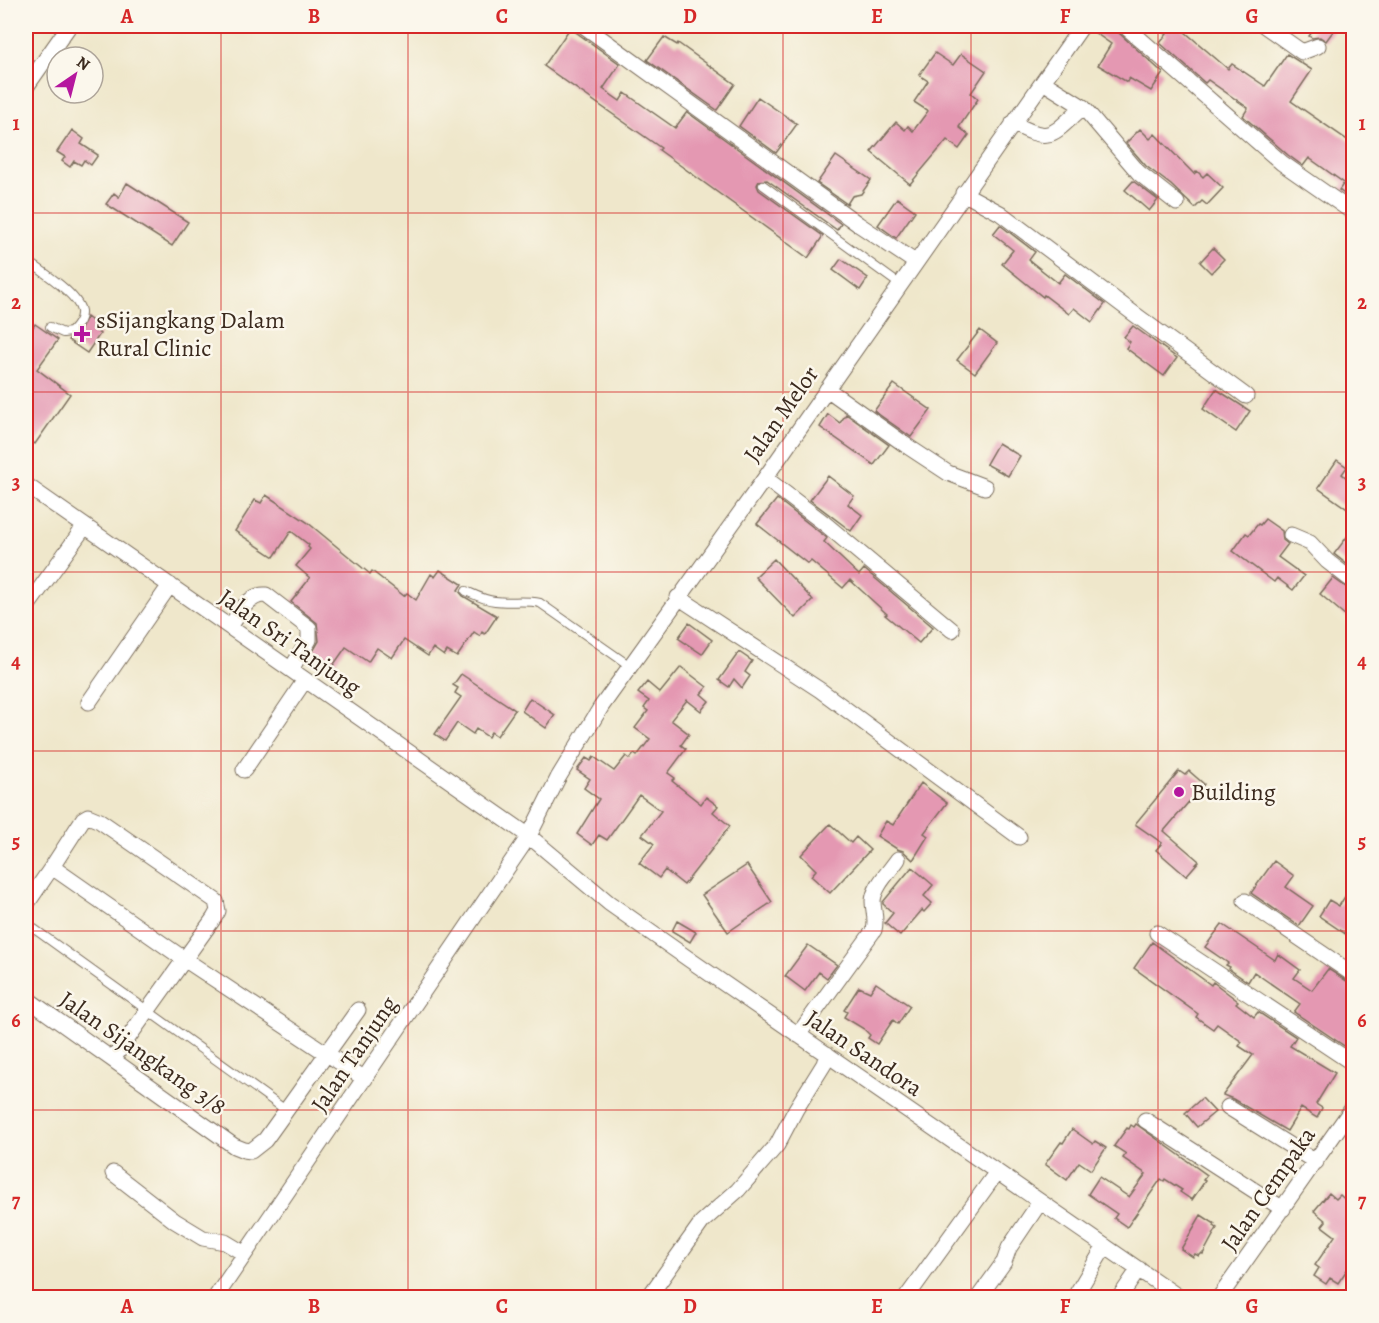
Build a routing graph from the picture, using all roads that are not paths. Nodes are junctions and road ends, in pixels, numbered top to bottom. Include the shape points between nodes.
1 (69, 26) edge
2 (584, 26) edge
3 (1082, 26) edge
4 (1125, 26) edge
5 (1265, 26) edge
6 (1318, 46) dead end
7 (1043, 81) junction
8 (26, 87) edge
9 (1083, 107) junction
10 (1013, 123) junction
11 (763, 185) dead end
12 (963, 193) junction
13 (1177, 203) dead end
14 (1353, 213) edge
15 (26, 260) edge
16 (915, 262) junction
17 (899, 284) junction
18 (50, 327) dead end
19 (826, 389) junction
20 (1246, 396) dead end
21 (765, 478) junction
22 (26, 485) edge
23 (985, 487) dead end
24 (85, 526) junction
25 (1292, 535) dead end
26 (1353, 582) edge
27 (170, 585) junction
28 (466, 591) dead end
29 (678, 597) junction
30 (26, 608) edge
31 (230, 627) junction
32 (952, 630) dead end
33 (630, 666) junction
34 (291, 669) junction
35 (299, 689) junction
36 (89, 702) dead end
37 (244, 770) dead end
38 (529, 836) junction
39 (1019, 837) dead end
40 (898, 859) dead end
41 (52, 867) junction
42 (1245, 901) dead end
43 (26, 905) edge
44 (26, 923) edge
45 (1156, 933) dead end
46 (184, 959) junction
47 (1353, 975) edge
48 (26, 998) edge
49 (358, 1010) dead end
50 (147, 1011) junction
51 (798, 1035) junction
52 (332, 1058) junction
53 (113, 1059) junction
54 (826, 1059) junction
55 (1353, 1064) edge
56 (362, 1077) junction
57 (1353, 1106) edge
58 (1228, 1107) dead end
59 (287, 1111) junction
60 (1145, 1120) dead end
61 (1311, 1159) junction
62 (113, 1173) dead end
63 (994, 1175) junction
64 (1040, 1202) junction
65 (1283, 1209) junction
66 (1101, 1250) junction
67 (245, 1254) junction
68 (1139, 1269) junction
69 (215, 1298) edge
70 (648, 1298) edge
71 (906, 1298) edge
72 (978, 1298) edge
73 (1074, 1298) edge
74 (1119, 1298) edge
75 (1180, 1298) edge
76 (1220, 1298) edge

1 - 8 street
2 - 16 street
3 - 7 street, Jalan Melor
4 - 14 street via 1282,163
5 - 6 street via 1302,52
7 - 9 street
7 - 10 street, Jalan Melor
9 - 10 street via 1044,136
9 - 13 street via 1139,173
10 - 12 street, Jalan Melor
11 - 17 lane
12 - 16 street, Jalan Melor
12 - 20 street via 1000,213
15 - 18 lane via 73,296 81,310 81,318 71,332
16 - 17 street, Jalan Melor
17 - 19 street, Jalan Melor
19 - 21 street, Jalan Melor
19 - 23 street via 948,472
21 - 29 street, Jalan Melor
21 - 32 street
22 - 24 street, Jalan Sri Tanjung
24 - 27 street, Jalan Sri Tanjung
24 - 30 street
25 - 26 street via 1310,543
27 - 31 street, Jalan Sri Tanjung
27 - 36 street
28 - 33 lane via 495,601 540,603
29 - 33 street, Jalan Melor
29 - 39 street via 820,690
31 - 34 street, Jalan Sri Tanjung
31 - 34 street via 249,601 267,596 309,628 309,640
33 - 38 street, Jalan Melor via 577,745
34 - 35 street, Jalan Sri Tanjung
35 - 37 street
35 - 38 street, Jalan Sri Tanjung
38 - 51 street, Jalan Sandora via 609,903
38 - 56 street, Jalan Tanjung
40 - 51 street via 875,892 876,924 870,938
41 - 43 street
41 - 46 street
41 - 46 street via 83,819 94,817 211,897 218,910
42 - 47 street
44 - 50 lane
45 - 55 street
46 - 50 street
46 - 52 street
48 - 53 street, Jalan Sijangkang 3/8
49 - 52 street
50 - 53 street
50 - 59 lane
51 - 54 street, Jalan Sandora
52 - 56 street
52 - 59 street
53 - 59 street, Jalan Sijangkang 3/8 via 244,1150 251,1151 266,1140
54 - 63 street, Jalan Sandora
54 - 70 street via 777,1145 738,1190 702,1222
56 - 67 street, Jalan Tanjung
57 - 61 street, Jalan Cempaka
58 - 61 street
60 - 65 street
61 - 65 street, Jalan Cempaka
62 - 67 street via 202,1238 225,1242
63 - 64 street, Jalan Sandora
63 - 71 street
64 - 66 street, Jalan Sandora
64 - 72 street
65 - 76 street, Jalan Cempaka
66 - 68 street, Jalan Sandora
66 - 73 street
67 - 69 street, Jalan Tanjung
68 - 74 street
68 - 75 street, Jalan Sandora

